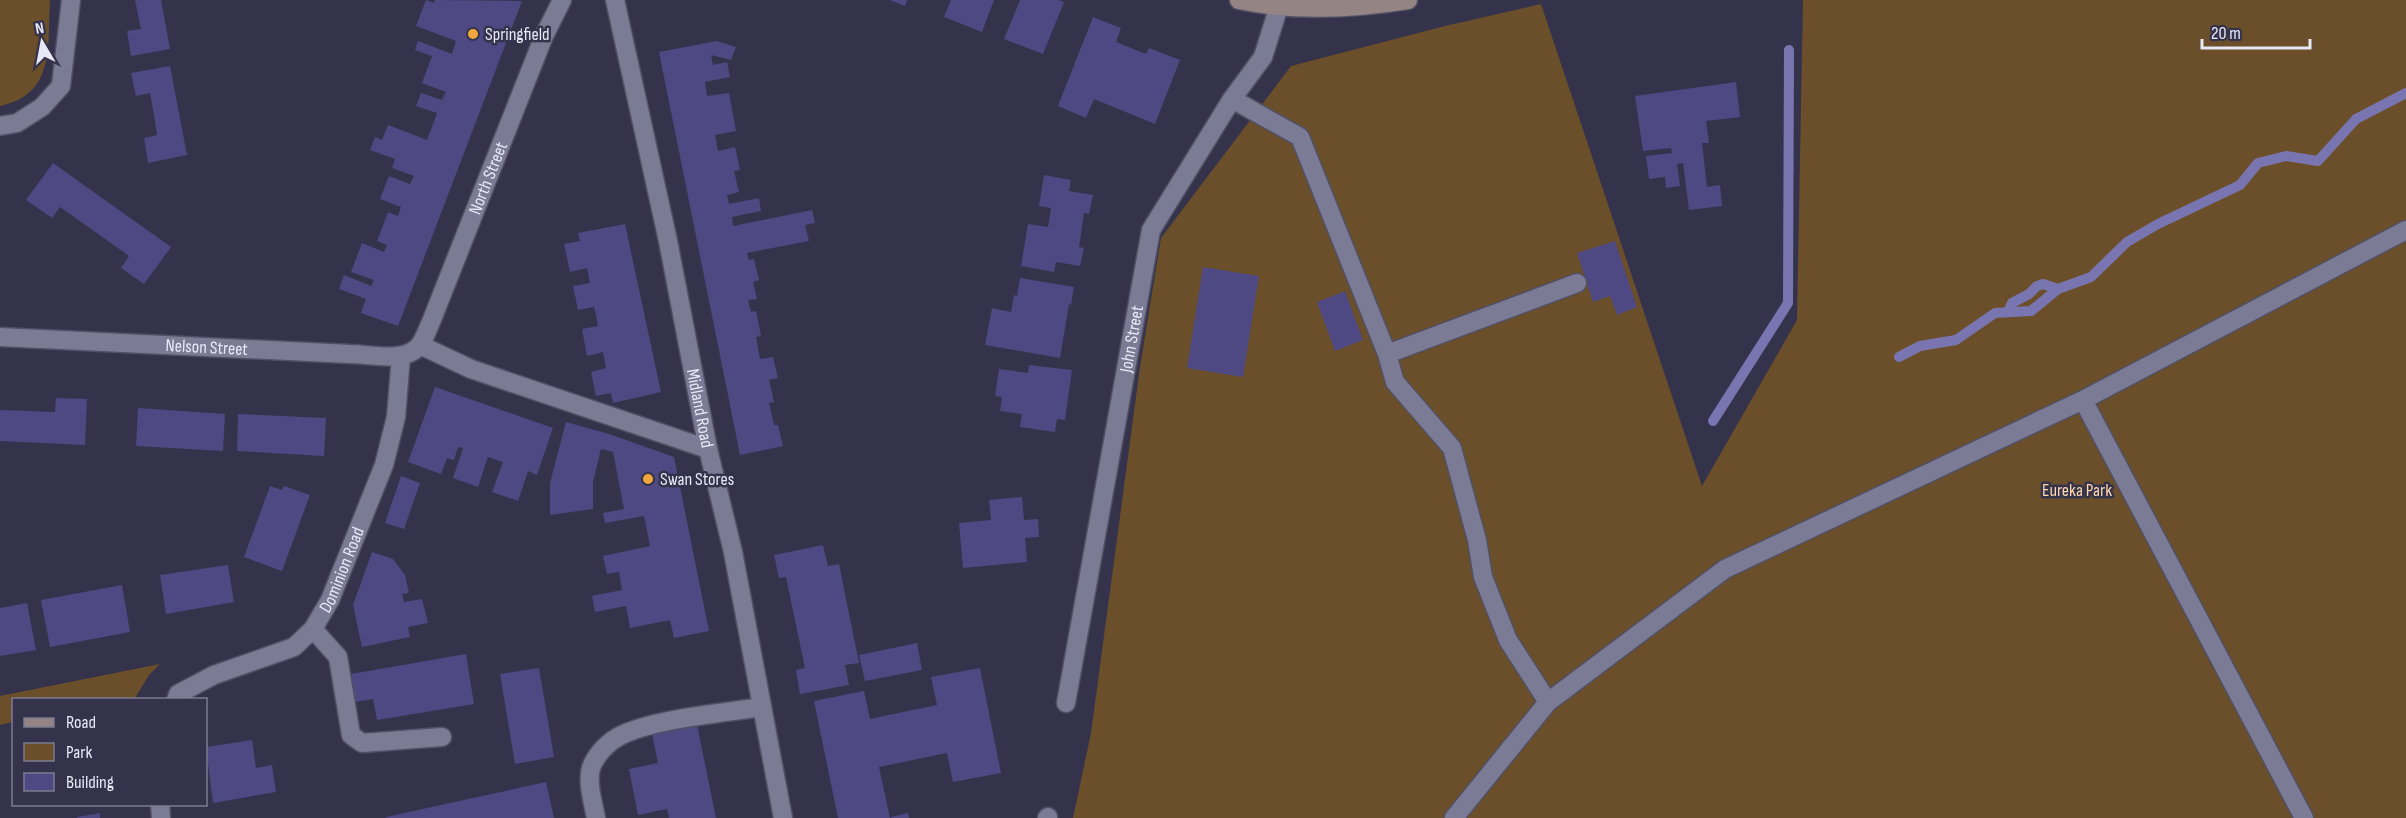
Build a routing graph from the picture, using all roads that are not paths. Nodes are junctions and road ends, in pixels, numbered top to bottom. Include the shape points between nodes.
1 (70, 0) edge
2 (562, 0) edge
3 (615, 0) edge
4 (1239, 0) edge
5 (1408, 0) edge
6 (1279, 6) junction
7 (1232, 99) junction
8 (0, 126) edge
9 (2406, 230) edge
10 (1577, 283) dead end
11 (0, 337) edge
12 (411, 351) junction
13 (1387, 354) junction
14 (2084, 400) junction
15 (708, 449) junction
16 (314, 629) junction
17 (176, 698) edge
18 (1548, 702) junction
19 (1066, 703) dead end
20 (762, 707) junction
21 (442, 737) dead end
22 (596, 818) edge
23 (783, 818) edge
24 (1454, 818) edge
25 (2304, 818) edge

1 - 8 street via 61,86 42,108 17,123
2 - 12 street, North Street
3 - 15 street, Midland Road via 668,241
4 - 6 main road
5 - 6 main road via 1327,9
6 - 7 street, John Street via 1263,57
7 - 13 street via 1300,137
7 - 19 street, John Street via 1151,230
9 - 14 street
10 - 13 street
11 - 12 street, Nelson Street
12 - 15 street, Nelson Street
12 - 16 street, Dominion Road via 384,465 330,600
13 - 18 street via 1395,382 1452,448 1483,577 1508,640
14 - 18 street via 1725,569
14 - 25 street
15 - 20 street, Midland Road via 733,552
16 - 17 street, Dominion Road via 294,647 214,675
16 - 21 street via 338,657 351,735 363,744
18 - 24 street
20 - 22 street via 656,724 618,737 599,753 591,767
20 - 23 street, Midland Road

